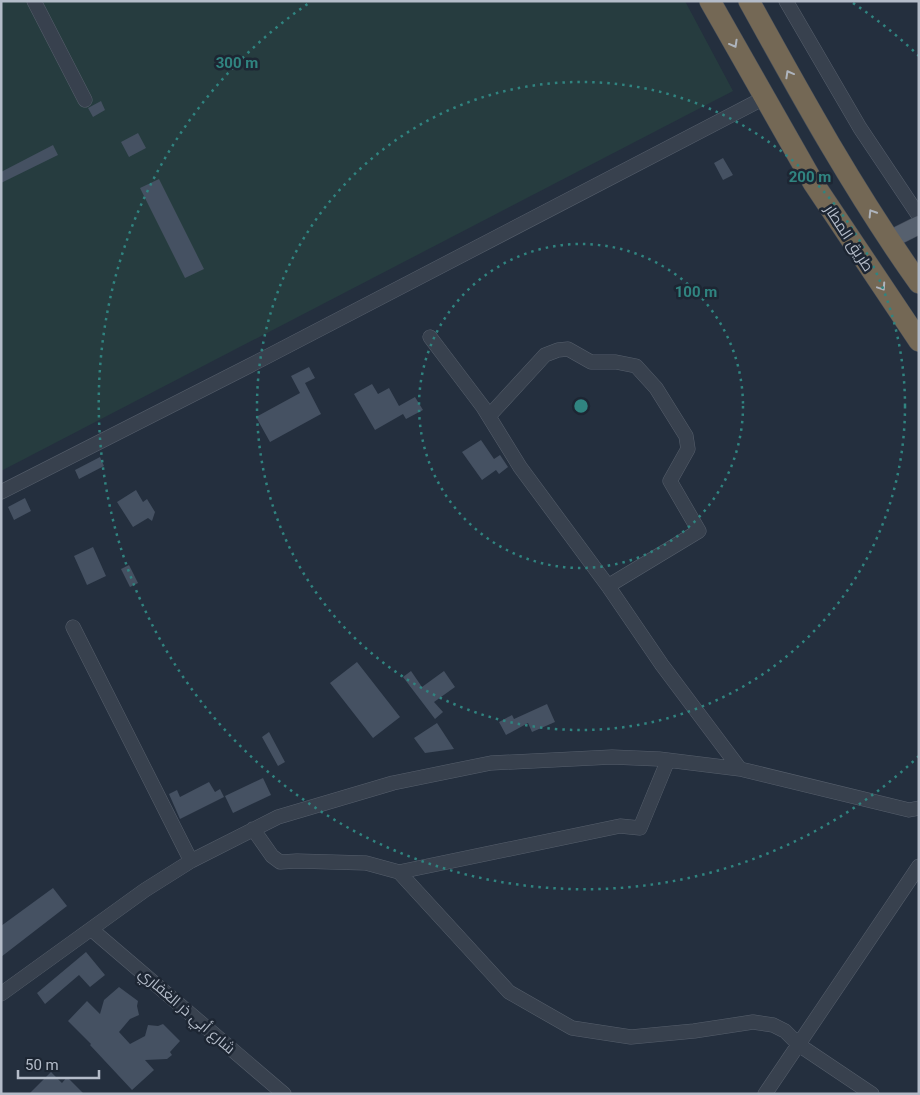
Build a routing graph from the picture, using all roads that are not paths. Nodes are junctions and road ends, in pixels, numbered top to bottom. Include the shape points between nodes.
1 (34, 1) edge
2 (710, 1) edge
3 (749, 1) edge
4 (786, 1) edge
5 (764, 98) junction
6 (85, 100) dead end
7 (919, 216) edge
8 (919, 224) edge
9 (889, 240) junction
10 (919, 283) edge
11 (430, 337) dead end
12 (919, 341) edge
13 (489, 416) junction
14 (1, 492) edge
15 (608, 586) junction
16 (73, 627) dead end
17 (668, 760) junction
18 (740, 769) junction
19 (919, 808) edge
20 (253, 829) junction
21 (191, 861) junction
22 (919, 866) edge
23 (399, 872) junction
24 (91, 929) junction
25 (1, 994) edge
26 (799, 1046) junction
27 (284, 1094) edge
28 (765, 1094) edge
29 (872, 1094) edge

1 - 6 street
2 -> 5 highway, طريق المطار
9 -> 3 highway
4 - 7 street via 840,96
5 -> 12 highway, طريق المطار via 814,184
5 - 14 street
8 - 9 main road
9 - 10 highway
11 - 13 street
13 - 15 street via 520,467
13 - 15 street via 545,355 558,350 568,349 591,362 636,366 656,388 686,436 688,449 670,480 699,531
15 - 18 street
16 - 21 street
17 - 18 street
17 - 20 street via 612,757 491,763 393,783 278,817
17 - 23 street via 640,828 620,826
18 - 19 street via 909,810
20 - 21 street
20 - 23 street via 280,862 366,863
21 - 24 street
22 - 26 street
23 - 26 street via 510,992 572,1028 631,1037 753,1022 773,1025 785,1031
24 - 25 street
24 - 27 street, شارع أبي ذر الغفاري
26 - 28 street
26 - 29 street

